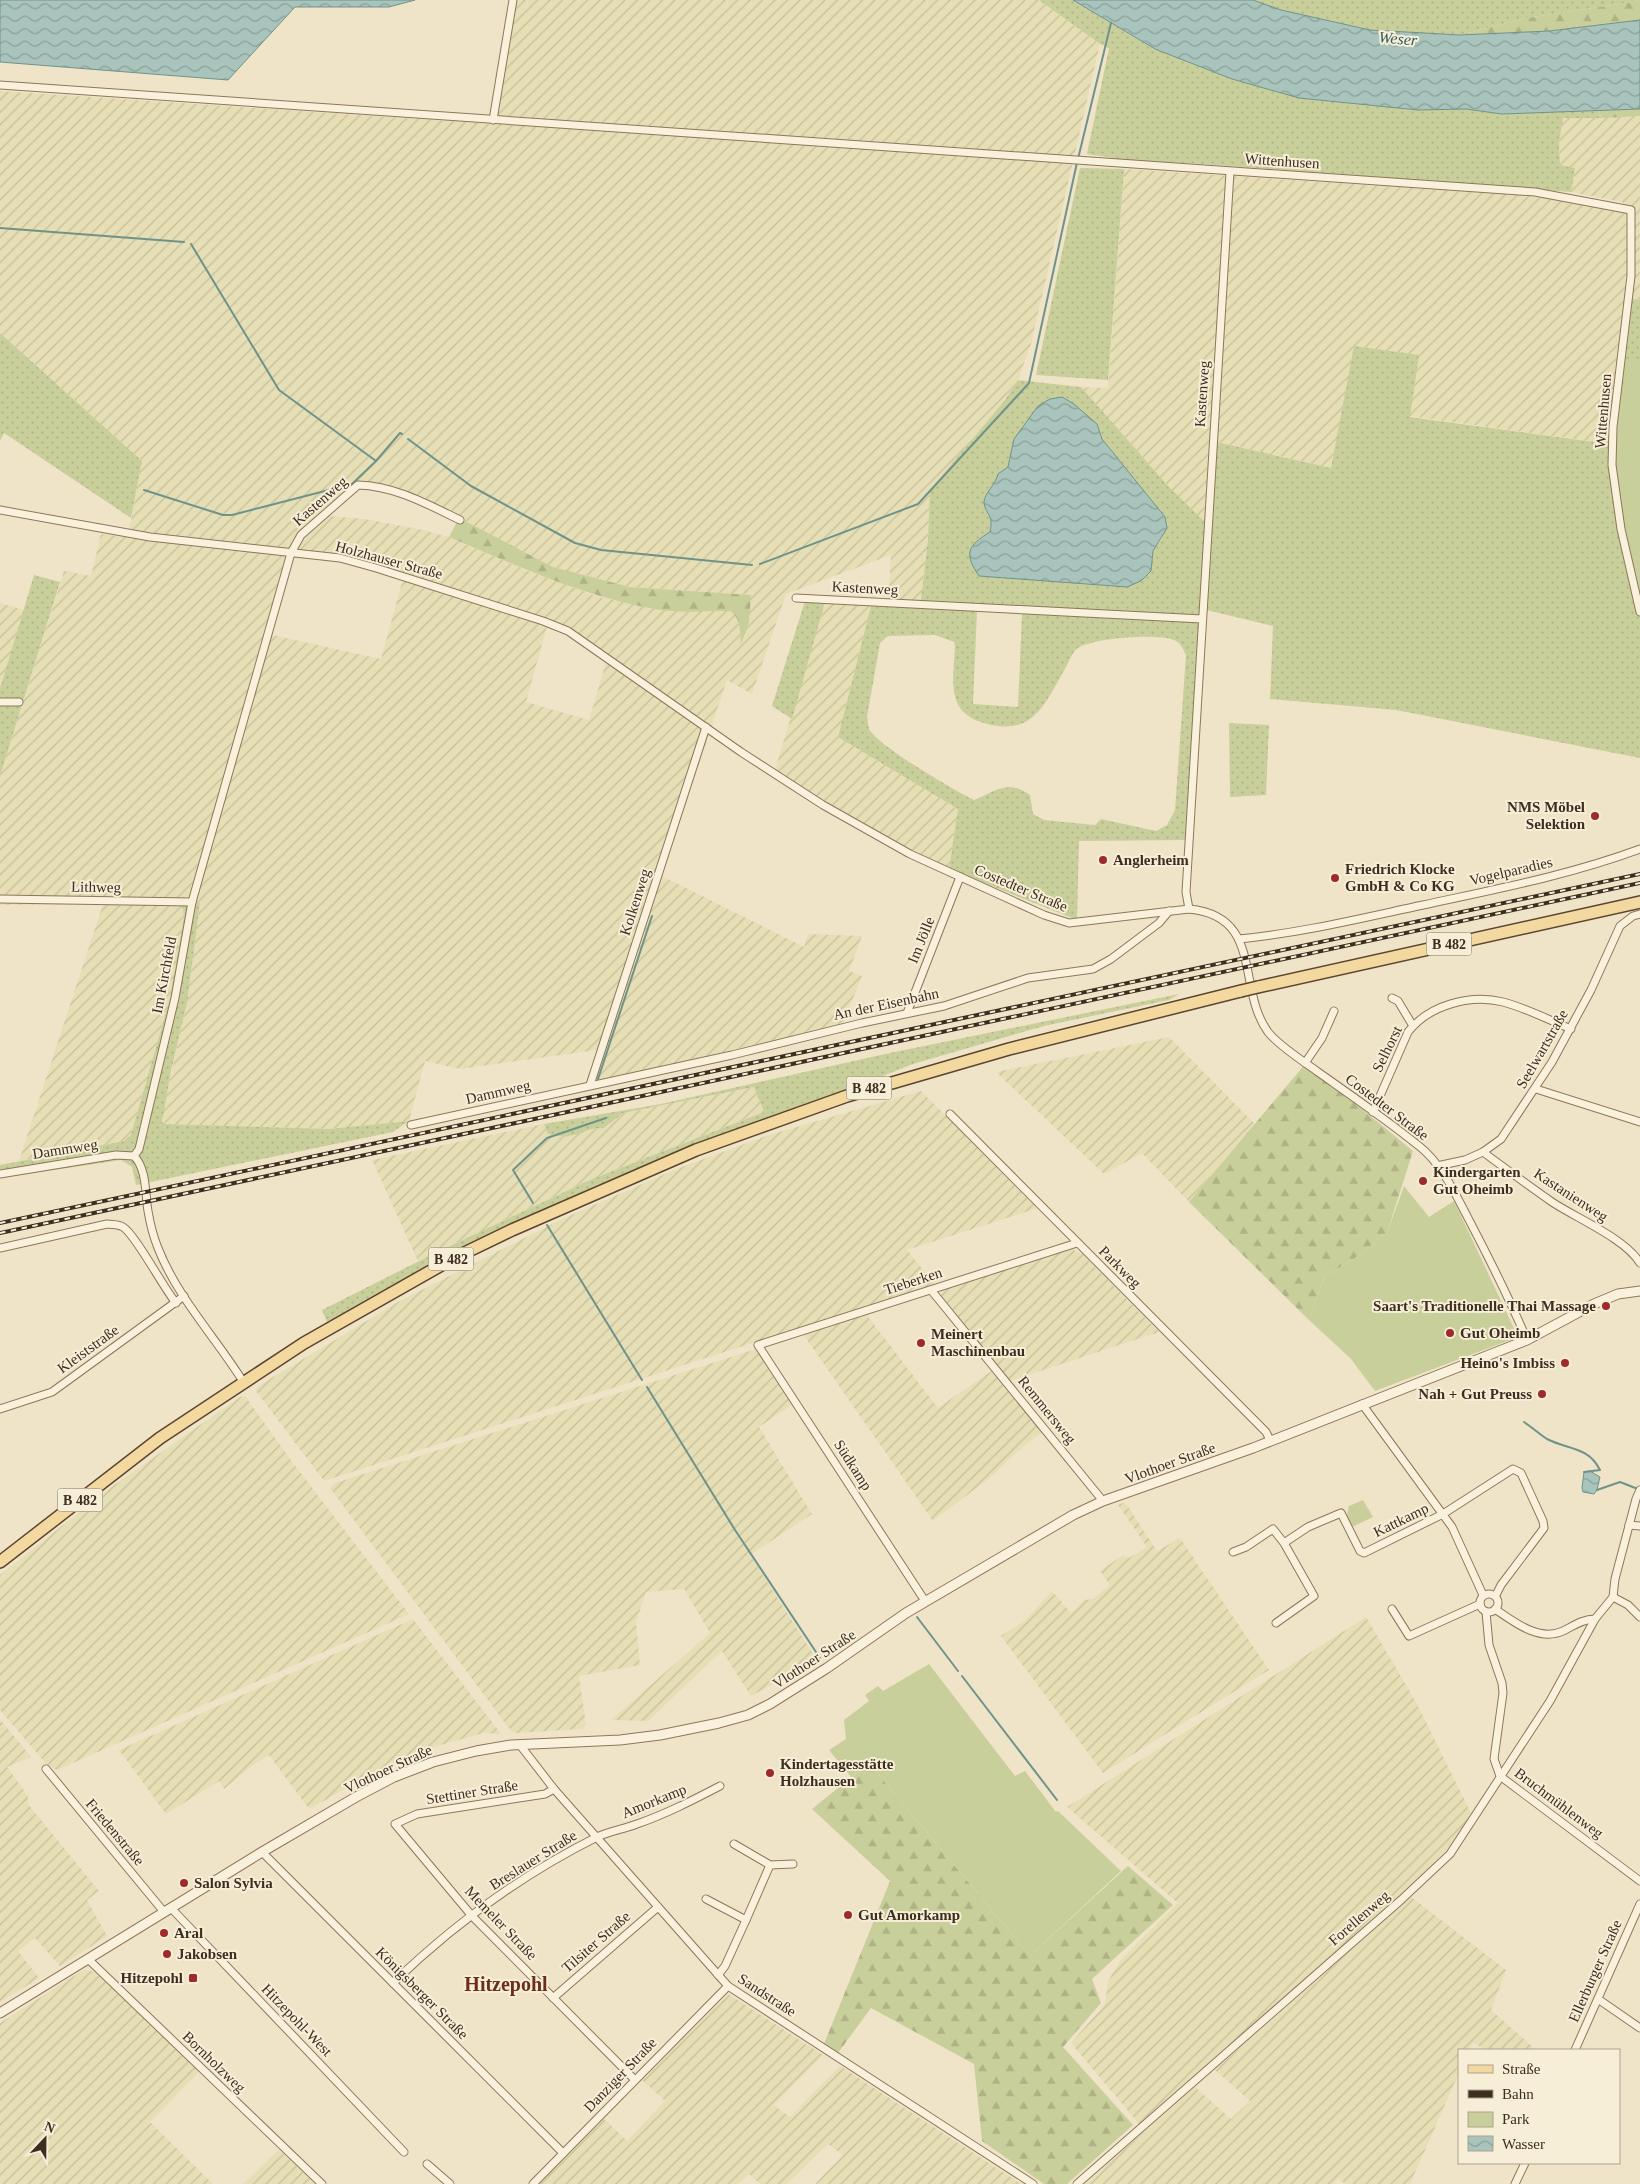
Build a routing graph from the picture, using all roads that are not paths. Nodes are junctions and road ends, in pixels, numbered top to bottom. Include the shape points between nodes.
1 (513, 0) edge
2 (0, 85) edge
3 (493, 120) junction
4 (1230, 172) junction
5 (0, 510) edge
6 (460, 520) dead end
7 (291, 552) junction
8 (796, 598) dead end
9 (1640, 612) edge
10 (1202, 619) junction
11 (0, 702) edge
12 (19, 702) dead end
13 (706, 728) junction
14 (1640, 849) edge
15 (960, 877) junction
16 (0, 899) edge
17 (192, 902) junction
18 (1640, 902) edge
19 (1189, 909) junction
20 (1169, 912) junction
21 (1640, 914) edge
22 (1239, 939) junction
23 (1392, 998) dead end
24 (1334, 1011) dead end
25 (908, 1013) junction
26 (1414, 1026) junction
27 (1571, 1029) junction
28 (1305, 1063) junction
29 (590, 1085) junction
30 (1536, 1089) junction
31 (1373, 1112) junction
32 (950, 1114) dead end
33 (1640, 1122) edge
34 (411, 1125) dead end
35 (1484, 1152) junction
36 (134, 1156) junction
37 (1438, 1166) junction
38 (0, 1174) edge
39 (1077, 1243) junction
40 (0, 1248) edge
41 (1640, 1263) edge
42 (931, 1290) junction
43 (1640, 1291) edge
44 (184, 1296) junction
45 (176, 1303) junction
46 (1527, 1340) junction
47 (758, 1345) joint
48 (244, 1383) junction
49 (1362, 1404) junction
50 (0, 1409) edge
51 (1270, 1440) junction
52 (1640, 1490) edge
53 (1104, 1502) junction
54 (1443, 1514) junction
55 (1629, 1525) junction
56 (1640, 1526) edge
57 (1284, 1543) junction
58 (1233, 1552) dead end
59 (0, 1562) edge
60 (1484, 1595) junction
61 (1496, 1595) junction
62 (1613, 1597) junction
63 (925, 1601) junction
64 (1480, 1604) junction
65 (1392, 1609) dead end
66 (1496, 1609) junction
67 (1486, 1612) junction
68 (1640, 1617) edge
69 (1595, 1619) junction
70 (1276, 1623) dead end
71 (520, 1745) junction
72 (46, 1769) dead end
73 (1500, 1776) junction
74 (720, 1786) dead end
75 (554, 1789) junction
76 (395, 1824) joint
77 (596, 1838) junction
78 (734, 1844) dead end
79 (262, 1852) junction
80 (793, 1864) dead end
81 (770, 1865) junction
82 (1640, 1881) edge
83 (706, 1899) dead end
84 (1640, 1904) edge
85 (658, 1907) junction
86 (168, 1910) junction
87 (472, 1916) junction
88 (746, 1920) junction
89 (88, 1959) junction
90 (718, 1975) junction
91 (393, 1983) junction
92 (728, 1986) junction
93 (554, 1998) junction
94 (1598, 1999) junction
95 (0, 2014) edge
96 (1640, 2028) edge
97 (1575, 2049) edge
98 (634, 2079) junction
99 (404, 2152) dead end
100 (563, 2153) junction
101 (427, 2164) dead end
102 (1524, 2164) edge
103 (322, 2184) edge
104 (450, 2184) edge
105 (533, 2184) edge
106 (1033, 2184) edge
107 (1077, 2184) edge
108 (1515, 2184) edge

1 - 3 street
2 - 3 street, Wittenhusen
3 - 4 street, Wittenhusen
4 - 9 street, Wittenhusen via 1535,192 1631,210 1631,276 1612,465 1621,529
4 - 10 street, Kastenweg
5 - 7 street, Holzhauser Straße via 150,537
6 - 7 street, Kastenweg via 392,490 358,485 301,535
7 - 13 street, Holzhauser Straße via 340,558 376,568 568,631
7 - 17 street, Im Kirchfeld
8 - 10 street, Kastenweg
10 - 19 street, Kastenweg via 1186,892
11 - 12 street
13 - 15 street, Costedter Straße via 823,805 910,854
13 - 29 street, Kolkenweg
14 - 22 street, Vogelparadies via 1601,863 1517,884 1295,932
15 - 20 street, Costedter Straße via 1044,915 1070,923
15 - 25 street, Im Jölle
16 - 17 street, Lithweg
17 - 36 street, Im Kirchfeld via 175,998 140,1149
18 - 48 main road, B 482, bridge via 1241,991 925,1072 806,1109 696,1150 452,1259 304,1343
19 - 20 street, Costedter Straße
19 - 22 street, Costedter Straße via 1216,917
20 - 25 street, An der Eisenbahn via 1159,924 1092,969 1028,978 966,1000
21 - 27 street, Seelwartstraße via 1620,926
22 - 28 street, Costedter Straße via 1259,1019 1270,1034
23 - 26 street, Selhorst via 1398,1001
24 - 28 street via 1322,1038
25 - 29 street, An der Eisenbahn
26 - 27 street, Selhorst via 1438,1008 1486,1000 1514,1005
26 - 31 street, Selhorst via 1404,1040
27 - 30 street, Seelwartstraße
28 - 31 street, Costedter Straße
29 - 34 street, Dammweg
30 - 33 street
30 - 35 street, Seelwartstraße via 1501,1139
31 - 37 street, Costedter Straße via 1421,1147
32 - 39 street, Parkweg
35 - 37 street, Seelwartstraße
35 - 41 street, Kastanienweg via 1552,1202 1605,1233 1636,1256
36 - 38 street, Dammweg via 116,1155
36 - 44 street via 142,1172 157,1247
37 - 46 street, Costedter Straße via 1495,1268
39 - 42 street, Tieberken
39 - 51 street, Parkweg via 1266,1432
40 - 45 street via 107,1224 116,1225 132,1235
42 - 47 street, Tieberken
42 - 53 street, Remmersweg
43 - 46 street, Vlothoer Straße via 1618,1294 1594,1304
44 - 45 street, Kleiststraße
44 - 48 street
45 - 50 street, Kleiststraße via 52,1392
46 - 49 street, Vlothoer Straße
47 - 63 street, Südkamp
48 - 59 main road, B 482 via 160,1438
49 - 51 street, Vlothoer Straße
49 - 54 street
51 - 53 street, Vlothoer Straße
52 - 55 street
53 - 63 street, Vlothoer Straße via 1032,1537
54 - 57 street, Kattkamp via 1364,1553 1360,1551 1341,1512 1308,1527
54 - 60 street
54 - 61 street via 1509,1470 1521,1473 1544,1528
55 - 56 street
55 - 62 street
57 - 58 street via 1273,1529
57 - 70 street via 1314,1596
60 - 61 street
60 - 64 street
61 - 66 street
62 - 68 street
62 - 69 street, Forellenweg
63 - 71 street, Vlothoer Straße via 828,1668 748,1715 660,1735
64 - 65 street via 1409,1636
64 - 67 street
66 - 67 street
66 - 69 street via 1543,1635 1559,1633 1588,1619
67 - 73 street, Bruchmühlenweg via 1488,1645 1504,1694 1494,1759
69 - 73 street, Forellenweg via 1550,1701
71 - 75 street, Sandstraße
71 - 79 street, Vlothoer Straße via 476,1751 419,1767 356,1797
72 - 86 street, Friedenstraße
73 - 82 street, Bruchmühlenweg
73 - 107 street, Forellenweg via 1450,1854 1440,1864
74 - 77 street, Amorkamp via 646,1820
75 - 76 street, Stettiner Straße via 545,1794 417,1814
75 - 77 street, Sandstraße
76 - 87 street, Memeler Straße
77 - 85 street, Sandstraße
77 - 87 street, Breslauer Straße via 523,1880
78 - 81 street
79 - 86 street, Vlothoer Straße
79 - 91 street, Königsberger Straße
80 - 81 street
81 - 88 street
83 - 88 street
84 - 94 street, Ellerburger Straße
85 - 90 street, Sandstraße
85 - 93 street, Tilsiter Straße
86 - 89 street, Vlothoer Straße
86 - 99 street, Hitzepohl-West
87 - 91 street, Breslauer Straße via 427,1950
87 - 93 street, Memeler Straße
88 - 90 street
89 - 95 street, Vlothoer Straße
89 - 103 street, Bornholzweg
90 - 92 street, Sandstraße
91 - 100 street, Königsberger Straße
92 - 98 street, Danziger Straße
92 - 106 street, Sandstraße
93 - 98 street, Memeler Straße
94 - 96 street
94 - 97 street, Ellerburger Straße
98 - 100 street, Danziger Straße
100 - 105 street, Danziger Straße
101 - 104 street
102 - 108 street

